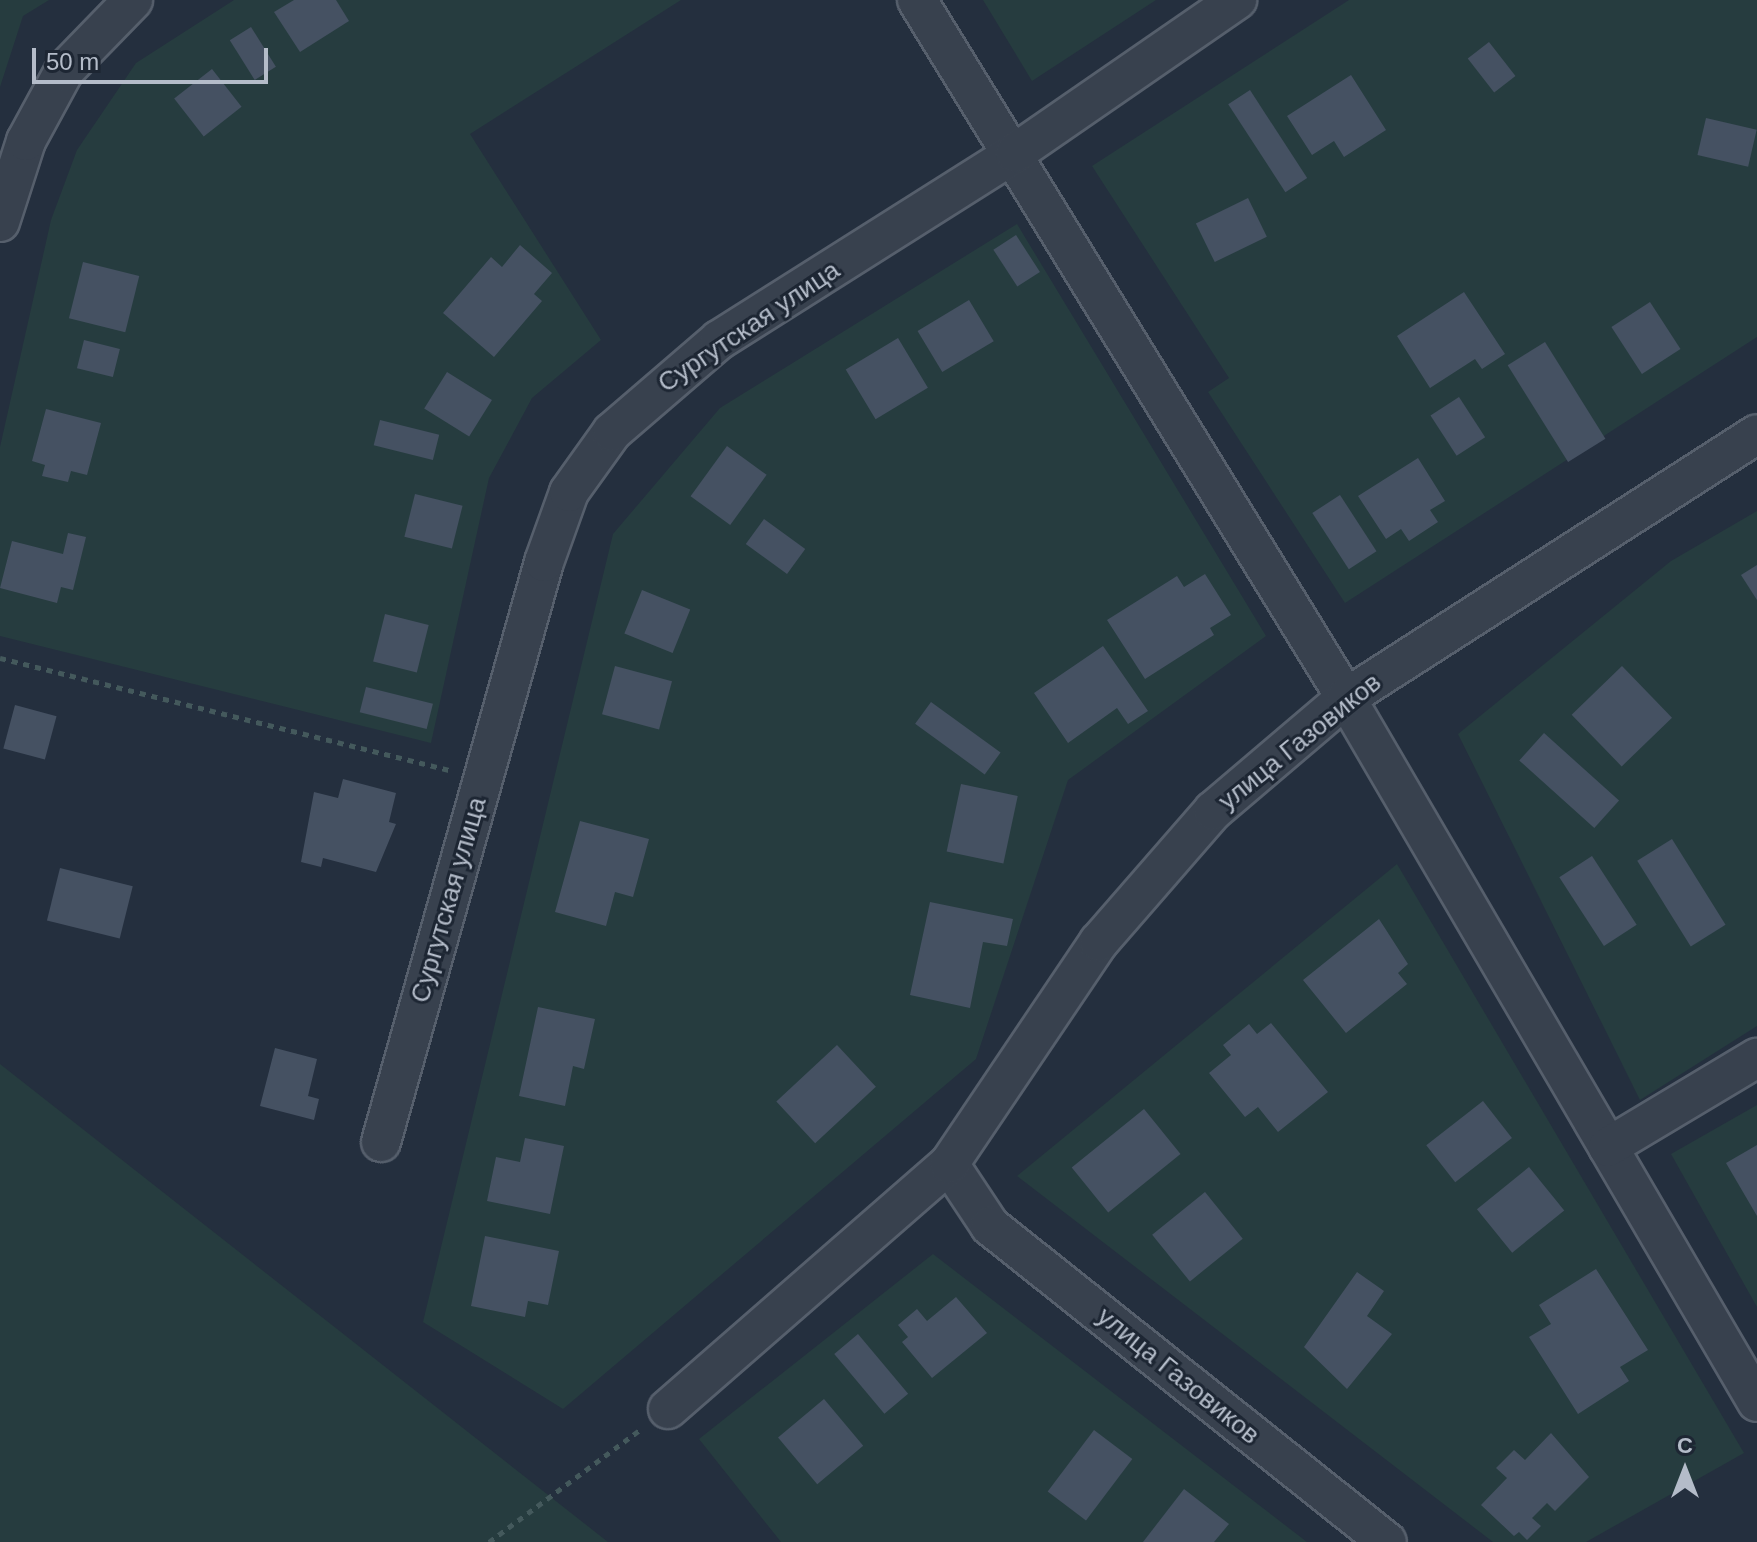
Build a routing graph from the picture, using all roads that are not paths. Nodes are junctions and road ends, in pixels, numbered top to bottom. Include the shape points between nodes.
1 (133, 0) edge
2 (917, 0) edge
3 (1237, 0) edge
4 (1015, 153) junction
5 (0, 222) edge
6 (1757, 434) edge
7 (1346, 698) junction
8 (1757, 1058) edge
9 (381, 1142) dead end
10 (1608, 1147) junction
11 (949, 1164) junction
12 (1757, 1402) edge
13 (668, 1409) road end
14 (1387, 1542) edge

1 - 5 street via 64,71 26,141
2 - 4 street
3 - 4 street, Сургутская улица
4 - 7 street
4 - 9 street, Сургутская улица via 719,340 612,432 569,492
6 - 7 street, улица Газовиков
7 - 10 street
7 - 11 street, улица Газовиков via 1213,811 1099,942
8 - 10 street
10 - 12 street
11 - 13 street, улица Газовиков
11 - 14 street, улица Газовиков via 990,1226

